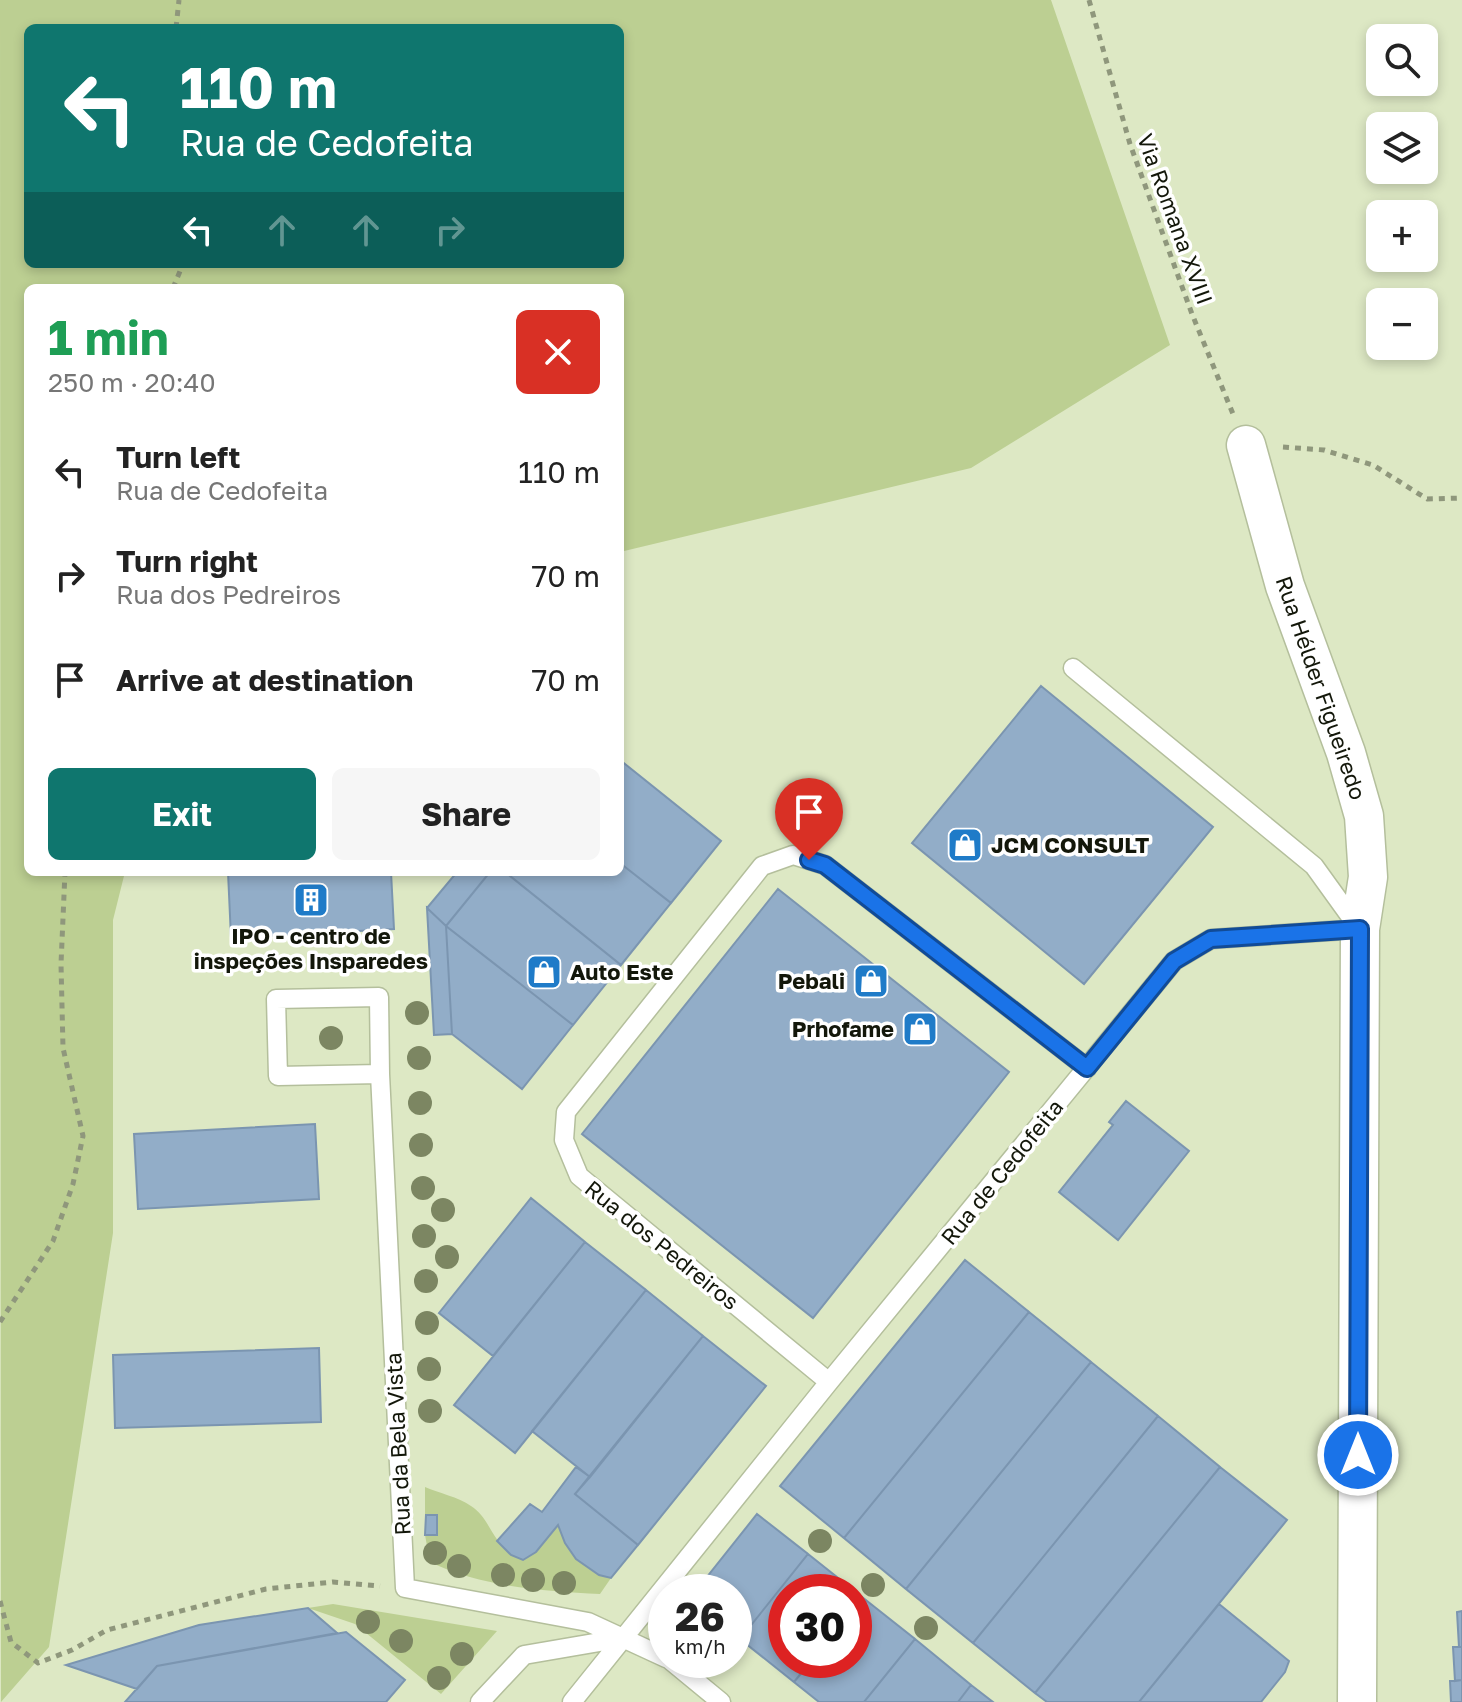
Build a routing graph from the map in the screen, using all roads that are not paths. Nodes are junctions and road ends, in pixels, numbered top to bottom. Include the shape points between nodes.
1 (1246, 445) road end
2 (1073, 668) dead end
3 (1360, 929) junction
4 (1087, 1068) junction
5 (380, 1074) junction
6 (829, 1382) junction
7 (625, 1637) junction
8 (648, 1649) edge
9 (691, 1678) edge
10 (480, 1702) edge
11 (572, 1702) edge
12 (721, 1702) edge
13 (1357, 1702) edge

1 - 3 street, Rua Hélder Figueiredo via 1285,586 1364,816 1368,877
2 - 3 lane via 1314,866
3 - 4 lane, Rua de Cedofeita via 1211,939 1174,961
3 - 13 street, Rua Hélder Figueiredo
4 - 6 lane, Rua de Cedofeita
4 - 6 lane, Rua dos Pedreiros via 825,865 793,855 762,866 566,1112 564,1140 579,1176
5 - 5 lane, Rua da Bela Vista via 379,997 276,999 278,1076
5 - 7 lane, Rua da Bela Vista via 405,1588 588,1622
6 - 7 lane, Rua de Cedofeita
7 - 8 lane
7 - 10 lane via 524,1655
7 - 11 lane, Rua de Cedofeita
9 - 12 lane

